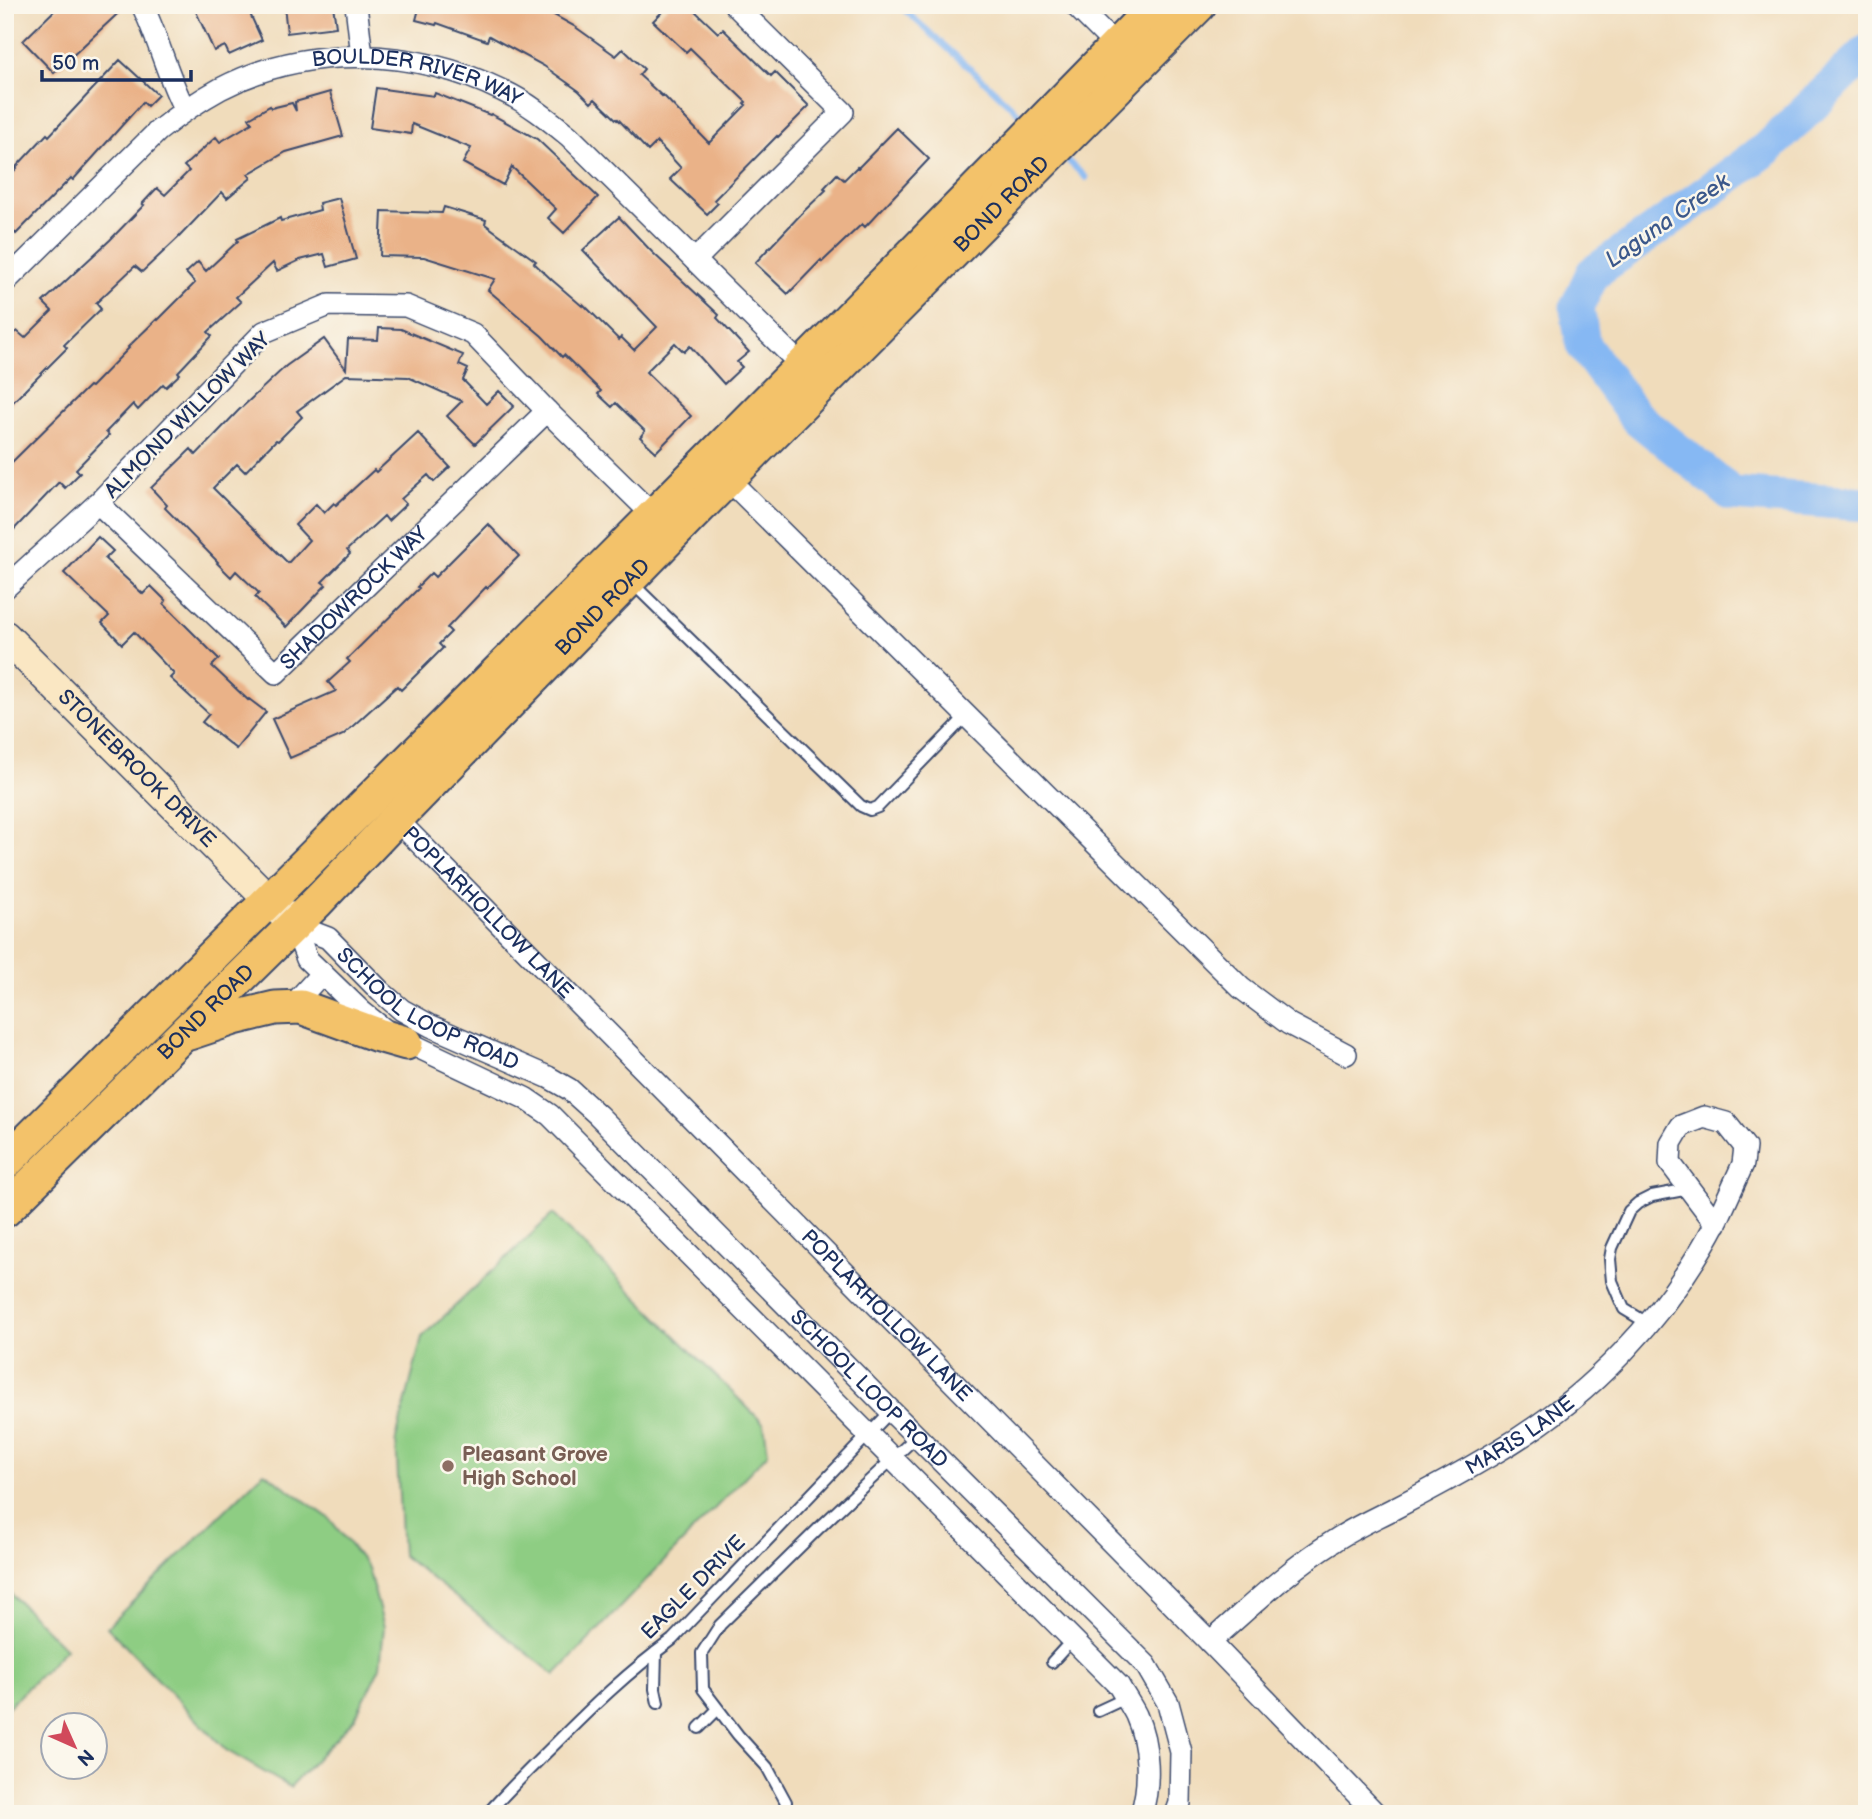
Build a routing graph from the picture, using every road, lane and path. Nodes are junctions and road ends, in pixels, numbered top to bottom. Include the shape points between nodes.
1 (142, 5) edge
2 (356, 5) edge
3 (735, 5) edge
4 (1075, 5) edge
5 (1156, 5) edge
6 (1199, 5) edge
7 (362, 56) junction
8 (1127, 57) junction
9 (185, 110) junction
10 (1017, 168) junction
11 (695, 260) junction
12 (5, 282) edge
13 (801, 365) junction
14 (547, 411) junction
15 (729, 479) junction
16 (98, 503) junction
17 (653, 515) junction
18 (690, 518) junction
19 (629, 580) junction
20 (5, 588) edge
21 (5, 636) edge
22 (966, 716) junction
23 (396, 819) junction
24 (269, 900) junction
25 (294, 925) junction
26 (321, 973) junction
27 (291, 1007) junction
28 (180, 1036) junction
29 (406, 1043) junction
30 (1346, 1054) dead end
31 (5, 1163) edge
32 (1689, 1189) junction
33 (5, 1210) edge
34 (1716, 1224) junction
35 (1649, 1324) junction
36 (891, 1411) junction
37 (867, 1435) junction
38 (917, 1437) junction
39 (893, 1460) junction
40 (1073, 1639) junction
41 (1210, 1642) junction
42 (656, 1652) junction
43 (1052, 1662) dead end
44 (1126, 1698) junction
45 (658, 1703) dead end
46 (718, 1709) junction
47 (1098, 1711) dead end
48 (699, 1728) dead end
49 (487, 1814) edge
50 (783, 1814) edge
51 (1140, 1814) edge
52 (1176, 1814) edge
53 (1376, 1814) edge

1 - 9 street
2 - 7 street
3 - 11 street via 843,112
4 - 8 street
5 - 8 main road, BOND ROAD
6 - 8 main road, BOND ROAD
7 - 9 street, BOULDER RIVER WAY via 283,66 221,89
7 - 11 street, BOULDER RIVER WAY via 439,66 470,76 533,108 569,136
8 - 10 main road, BOND ROAD
9 - 12 street, BOULDER RIVER WAY via 139,148
10 - 13 main road, BOND ROAD
10 - 15 main road, BOND ROAD
11 - 13 street, BOULDER RIVER WAY
13 - 17 main road, BOND ROAD
13 - 18 main road via 798,389 696,495
14 - 16 street, ALMOND WILLOW WAY via 473,334 406,306 329,305 264,332
14 - 16 street, SHADOWROCK WAY via 276,673
14 - 17 street, ALMOND WILLOW WAY
15 - 18 main road, BOND ROAD
15 - 22 street
16 - 20 street, ALMOND WILLOW WAY
17 - 24 main road, BOND ROAD
18 - 19 main road, BOND ROAD
19 - 22 lane via 870,810
19 - 23 main road, BOND ROAD
21 - 24 street, STONEBROOK DRIVE
22 - 30 street via 1241,988 1289,1024
23 - 25 main road, BOND ROAD
23 - 41 street, POPLARHOLLOW LANE
24 - 25 street, STONEBROOK DRIVE
24 - 31 main road, BOND ROAD
25 - 26 street, SCHOOL LOOP ROAD via 307,959
25 - 28 main road, BOND ROAD
25 - 36 street, SCHOOL LOOP ROAD via 328,938 402,1010 569,1089
26 - 27 street
26 - 29 street, SCHOOL LOOP ROAD via 362,1012
27 - 28 main road via 234,1018
27 - 29 main road
28 - 33 main road, BOND ROAD
29 - 37 street, SCHOOL LOOP ROAD via 525,1098 550,1115
32 - 34 street
32 - 34 street, MARIS LANE via 1670,1163 1671,1143 1681,1126 1704,1116 1726,1123 1745,1147 1743,1164
32 - 35 lane via 1638,1203 1629,1211 1612,1248 1612,1281 1624,1309
34 - 35 street, MARIS LANE
35 - 41 street, MARIS LANE via 1613,1363 1545,1421 1494,1454 1330,1543
36 - 37 lane, EAGLE DRIVE
36 - 38 street, SCHOOL LOOP ROAD
37 - 39 street, SCHOOL LOOP ROAD
37 - 42 lane, EAGLE DRIVE
38 - 39 lane
38 - 52 street, SCHOOL LOOP ROAD via 1146,1665 1168,1703 1181,1752
39 - 40 street, SCHOOL LOOP ROAD
39 - 46 lane via 720,1625 702,1653 703,1689
40 - 43 lane
40 - 44 street, SCHOOL LOOP ROAD
41 - 53 street, POPLARHOLLOW LANE
42 - 45 lane
42 - 49 lane, EAGLE DRIVE via 604,1694
44 - 47 lane
44 - 51 street, SCHOOL LOOP ROAD via 1137,1716 1147,1756 1146,1797
46 - 48 lane
46 - 50 lane via 767,1767 786,1802

